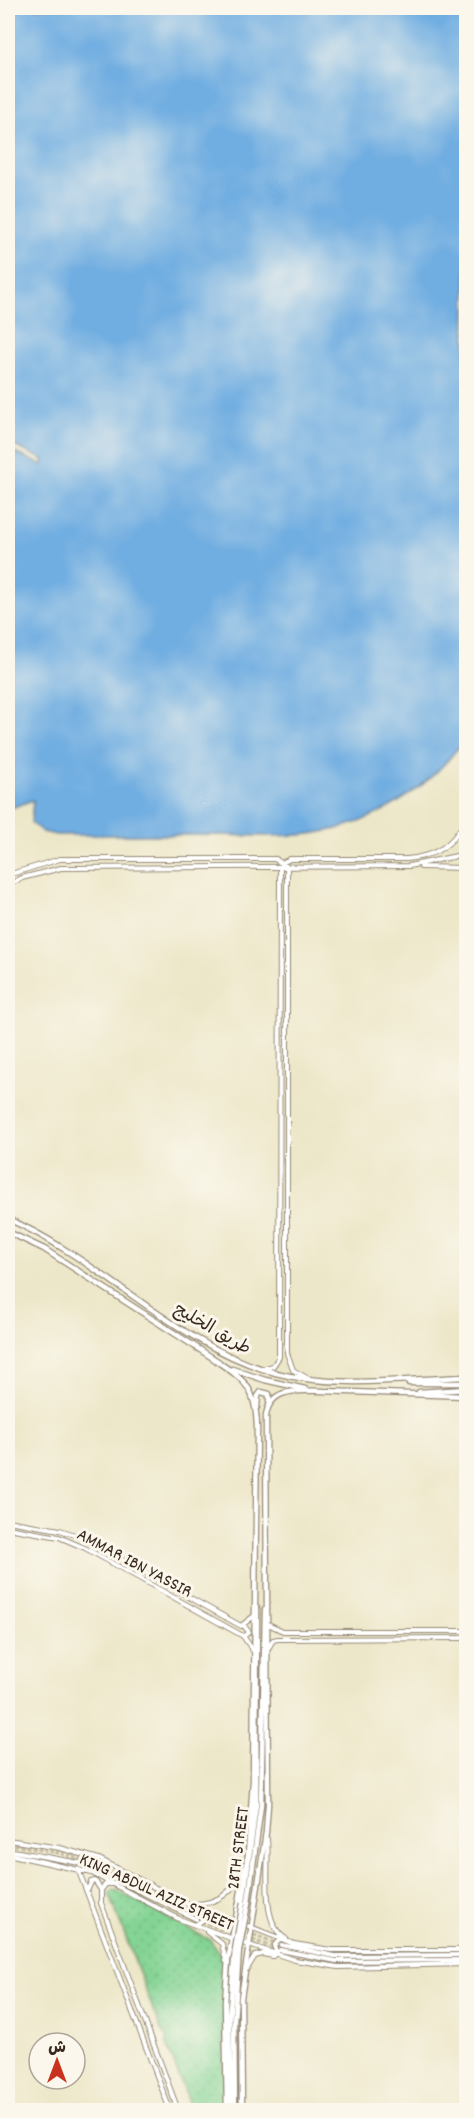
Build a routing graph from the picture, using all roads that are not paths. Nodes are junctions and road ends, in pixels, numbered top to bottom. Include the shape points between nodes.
1 (466, 820) edge
2 (466, 835) edge
3 (466, 854) edge
4 (275, 859) junction
5 (290, 859) junction
6 (283, 862) junction
7 (409, 866) junction
8 (280, 867) junction
9 (287, 867) junction
10 (466, 867) edge
11 (8, 875) edge
12 (8, 885) edge
13 (8, 1219) edge
14 (8, 1232) edge
15 (287, 1353) junction
16 (279, 1357) junction
17 (218, 1362) junction
18 (262, 1369) junction
19 (466, 1377) edge
20 (311, 1380) junction
21 (383, 1381) junction
22 (466, 1383) edge
23 (466, 1389) edge
24 (324, 1391) junction
25 (404, 1393) junction
26 (466, 1396) edge
27 (268, 1405) junction
28 (256, 1414) junction
29 (8, 1521) edge
30 (8, 1528) edge
31 (255, 1587) junction
32 (267, 1594) junction
33 (254, 1616) junction
34 (268, 1624) junction
35 (244, 1626) junction
36 (279, 1630) junction
37 (466, 1631) edge
38 (243, 1636) junction
39 (466, 1638) edge
40 (278, 1639) junction
41 (268, 1648) junction
42 (254, 1653) junction
43 (266, 1832) junction
44 (8, 1840) edge
45 (8, 1852) edge
46 (77, 1868) junction
47 (245, 1869) junction
48 (116, 1884) junction
49 (101, 1890) junction
50 (87, 1891) junction
51 (246, 1903) junction
52 (187, 1904) junction
53 (179, 1919) junction
54 (196, 1919) tunnel mouth
55 (235, 1921) junction
56 (251, 1928) junction
57 (231, 1939) junction
58 (280, 1939) junction
59 (294, 1944) junction
60 (248, 1945) junction
61 (237, 1950) junction
62 (466, 1950) edge
63 (466, 1955) edge
64 (295, 1960) junction
65 (466, 1960) edge
66 (466, 1965) edge
67 (227, 1967) junction
68 (243, 1978) junction
69 (170, 2110) edge
70 (178, 2110) edge
71 (229, 2110) edge
72 (236, 2110) edge
73 (242, 2110) edge

1 - 2 street
1 - 5 street via 450,845 425,856
3 - 7 street
4 - 5 street
4 - 6 street
4 - 11 street via 60,859
5 - 6 street
6 - 8 street
6 - 9 street
7 - 9 street
7 - 10 street
8 - 9 street
8 - 12 street via 61,868
8 - 16 street
9 - 15 street
13 - 18 main road, طريق الخليج via 47,1238 211,1347
14 - 17 main road, طريق الخليج via 44,1249
15 - 16 street via 285,1363
15 - 20 street via 293,1370
16 - 18 street via 273,1366
17 - 24 main road, طريق الخليج via 250,1376
17 - 28 main road, 28TH STREET via 248,1386
18 - 20 main road, طريق الخليج
19 - 21 main road, طريق الخليج
20 - 21 main road, طريق الخليج
21 - 22 main road
23 - 25 main road
24 - 25 main road, طريق الخليج
24 - 27 main road via 283,1393
25 - 26 main road, طريق الخليج
27 - 28 main road via 269,1394 261,1392
27 - 32 main road, 28TH STREET
28 - 31 main road, 28TH STREET
29 - 35 street, AMMAR IBN YASSIR via 60,1530 81,1538
30 - 38 street, AMMAR IBN YASSIR via 59,1537 85,1548
31 - 33 main road, 28TH STREET
31 - 51 main road, 28TH STREET via 257,1790
32 - 34 main road, 28TH STREET
32 - 51 main road, 28TH STREET via 263,1622 261,1805
33 - 35 street
33 - 42 main road, 28TH STREET
34 - 36 street
34 - 41 main road, 28TH STREET
35 - 38 street via 249,1632
36 - 37 street
36 - 40 street via 275,1634
38 - 42 street
39 - 40 street
40 - 41 street
41 - 43 main road, 28TH STREET
42 - 47 main road, 28TH STREET via 253,1781
43 - 56 main road, 28TH STREET
43 - 59 street via 271,1922 281,1936
44 - 52 street via 99,1859
45 - 46 street, KING ABDUL AZIZ STREET
45 - 54 street via 85,1864
46 - 48 street, KING ABDUL AZIZ STREET
46 - 50 street
47 - 52 street via 220,1898 200,1905
47 - 55 main road, 28TH STREET
48 - 49 street via 106,1884
48 - 53 street, KING ABDUL AZIZ STREET
49 - 50 street via 95,1881
49 - 70 street via 101,1904
50 - 69 street
51 - 61 main road, 28TH STREET, bridge
52 - 53 street via 204,1912 203,1921 197,1924
52 - 55 street
53 - 57 street, KING ABDUL AZIZ STREET
53 - 67 street via 216,1938 225,1951
55 - 56 street
55 - 57 main road, 28TH STREET
56 - 58 street
56 - 60 main road, 28TH STREET
57 - 60 street, KING ABDUL AZIZ STREET
57 - 67 main road, 28TH STREET
58 - 59 street
58 - 64 street via 274,1944 276,1953
59 - 62 street via 364,1952
60 - 64 street, KING ABDUL AZIZ STREET
60 - 68 main road, 28TH STREET
61 - 71 main road, 28TH STREET via 229,2021
61 - 72 main road, 28TH STREET
63 - 65 street via 335,1956 280,1948 336,1961
64 - 66 street, KING ABDUL AZIZ STREET via 328,1966
64 - 68 street via 259,1954 252,1959
67 - 71 main road, 28TH STREET
68 - 73 main road, 28TH STREET

